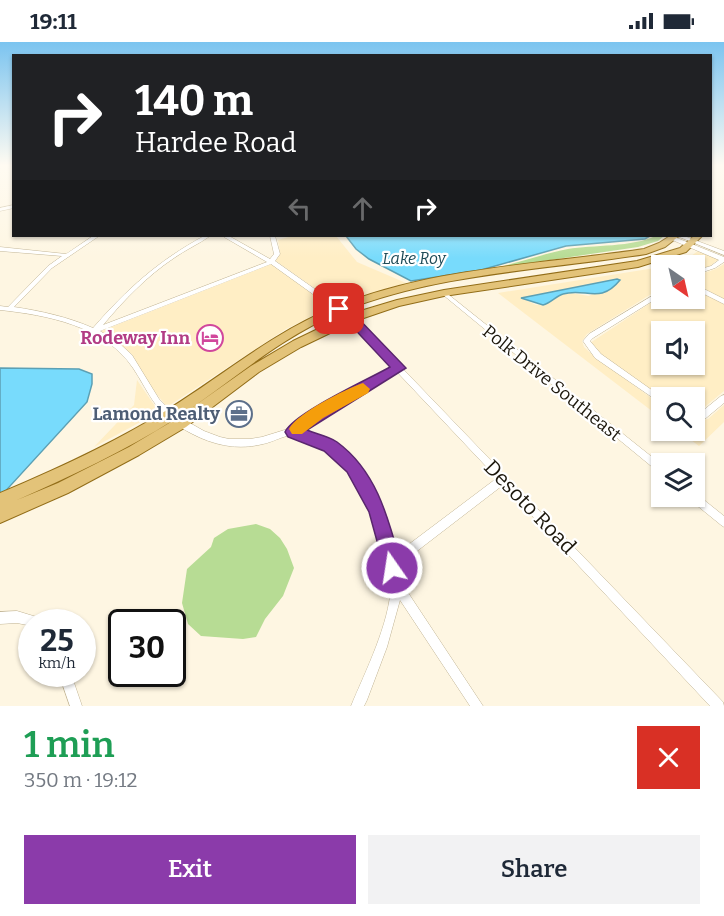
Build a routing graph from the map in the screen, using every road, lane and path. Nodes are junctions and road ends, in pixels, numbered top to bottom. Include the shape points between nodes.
1 (94, 237) edge
2 (205, 237) edge
3 (228, 237) edge
4 (273, 237) edge
5 (674, 237) edge
6 (693, 241) edge
7 (0, 249) edge
8 (724, 253) edge
9 (65, 255) junction
10 (724, 259) edge
11 (271, 261) junction
12 (705, 270) edge
13 (474, 275) junction
14 (705, 292) edge
15 (444, 293) junction
16 (651, 299) edge
17 (724, 302) edge
18 (0, 308) edge
19 (9, 309) junction
20 (339, 309) junction
21 (351, 318) junction
22 (94, 331) junction
23 (399, 368) junction
24 (651, 394) edge
25 (724, 398) edge
26 (705, 414) edge
27 (175, 419) junction
28 (293, 432) junction
29 (651, 462) edge
30 (503, 479) junction
31 (62, 481) junction
32 (0, 500) edge
33 (705, 507) edge
34 (0, 515) edge
35 (724, 522) edge
36 (396, 586) junction
37 (2, 617) edge
38 (18, 619) edge
39 (69, 687) edge
40 (76, 706) edge
41 (357, 706) edge
42 (477, 706) edge
43 (719, 706) edge

1 - 9 street
2 - 22 street via 172,254 142,277
3 - 11 street, Desoto Road
4 - 11 street via 277,254
5 - 13 main road via 646,251
6 - 8 street
6 - 10 street
6 - 15 main road via 667,256 638,264
7 - 9 street
9 - 19 street
10 - 12 street
11 - 20 street, Desoto Road
11 - 22 street
13 - 15 main road via 443,287
13 - 20 main road via 386,292
14 - 17 street
15 - 21 main road
15 - 29 street, Polk Drive Southeast
16 - 24 street via 586,341 598,356
18 - 19 street
19 - 22 street
20 - 21 street, Desoto Road
20 - 27 main road via 282,337
21 - 23 street, Desoto Road
21 - 27 main road via 297,344
22 - 27 street via 128,356 147,389
23 - 28 street
23 - 30 street, Desoto Road
25 - 26 street
27 - 28 street via 227,444 264,441
27 - 31 main road
28 - 36 street via 336,450 364,483 377,509
30 - 36 street via 404,555
30 - 43 street, Desoto Road
31 - 32 main road
31 - 34 main road
33 - 35 street
36 - 41 street via 380,651
36 - 42 street
37 - 38 street
39 - 40 street

